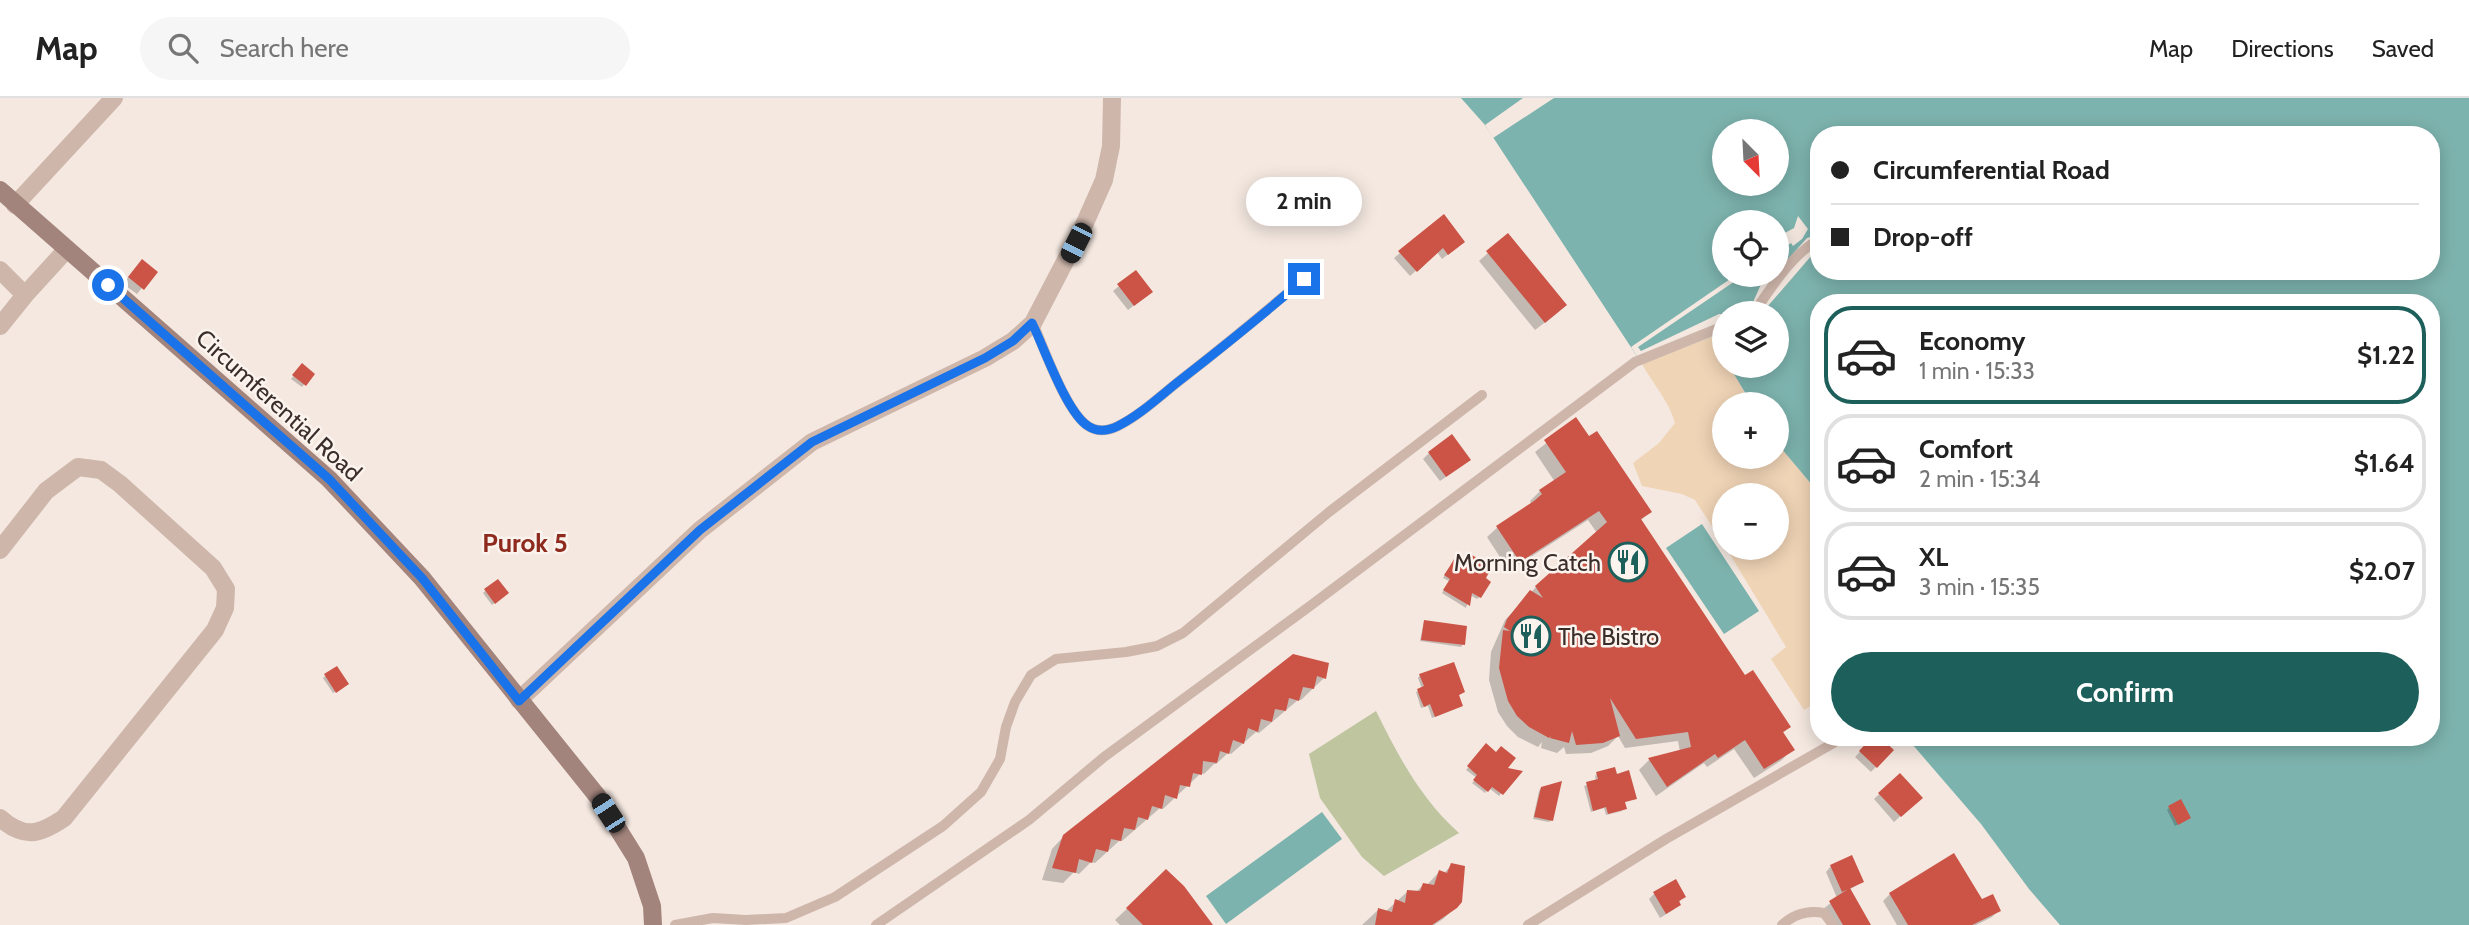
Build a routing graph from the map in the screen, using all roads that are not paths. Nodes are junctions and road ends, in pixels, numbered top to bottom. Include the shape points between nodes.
1 (114, 98) edge
2 (1112, 98) edge
3 (0, 190) edge
4 (16, 205) junction
5 (1810, 246) edge
6 (68, 249) junction
7 (0, 270) edge
8 (1304, 279) dead end
9 (25, 295) junction
10 (1763, 301) edge
11 (1032, 323) junction
12 (0, 327) edge
13 (1712, 331) edge
14 (1482, 396) dead end
15 (0, 550) edge
16 (519, 701) junction
17 (1828, 746) edge
18 (0, 818) edge
19 (653, 925) edge
20 (675, 925) edge
21 (876, 925) edge
22 (1528, 925) edge
23 (1782, 925) edge
24 (1833, 925) edge

1 - 4 street
2 - 11 street via 1111,146 1104,180
3 - 4 main road, Circumferential Road
4 - 6 main road, Circumferential Road
5 - 10 lane
6 - 9 street
6 - 16 main road, Circumferential Road via 329,479 422,578
7 - 9 street
8 - 11 lane via 1141,411 1101,431 1078,418
9 - 12 street
11 - 16 street via 985,358 812,442 700,530
13 - 21 lane via 1635,362 1104,757 1029,820
14 - 20 lane via 1329,512 1183,633 1157,646 1056,659 1031,676 1006,727 1000,759 981,792 895,859 835,897 786,918 713,918
15 - 18 street via 46,491 78,467 101,470 213,568 226,589 225,607 215,630 64,818 47,829 27,833
16 - 19 main road, Circumferential Road via 598,797 630,848 645,882
17 - 22 lane via 1665,839
23 - 24 lane via 1809,910 1824,913

